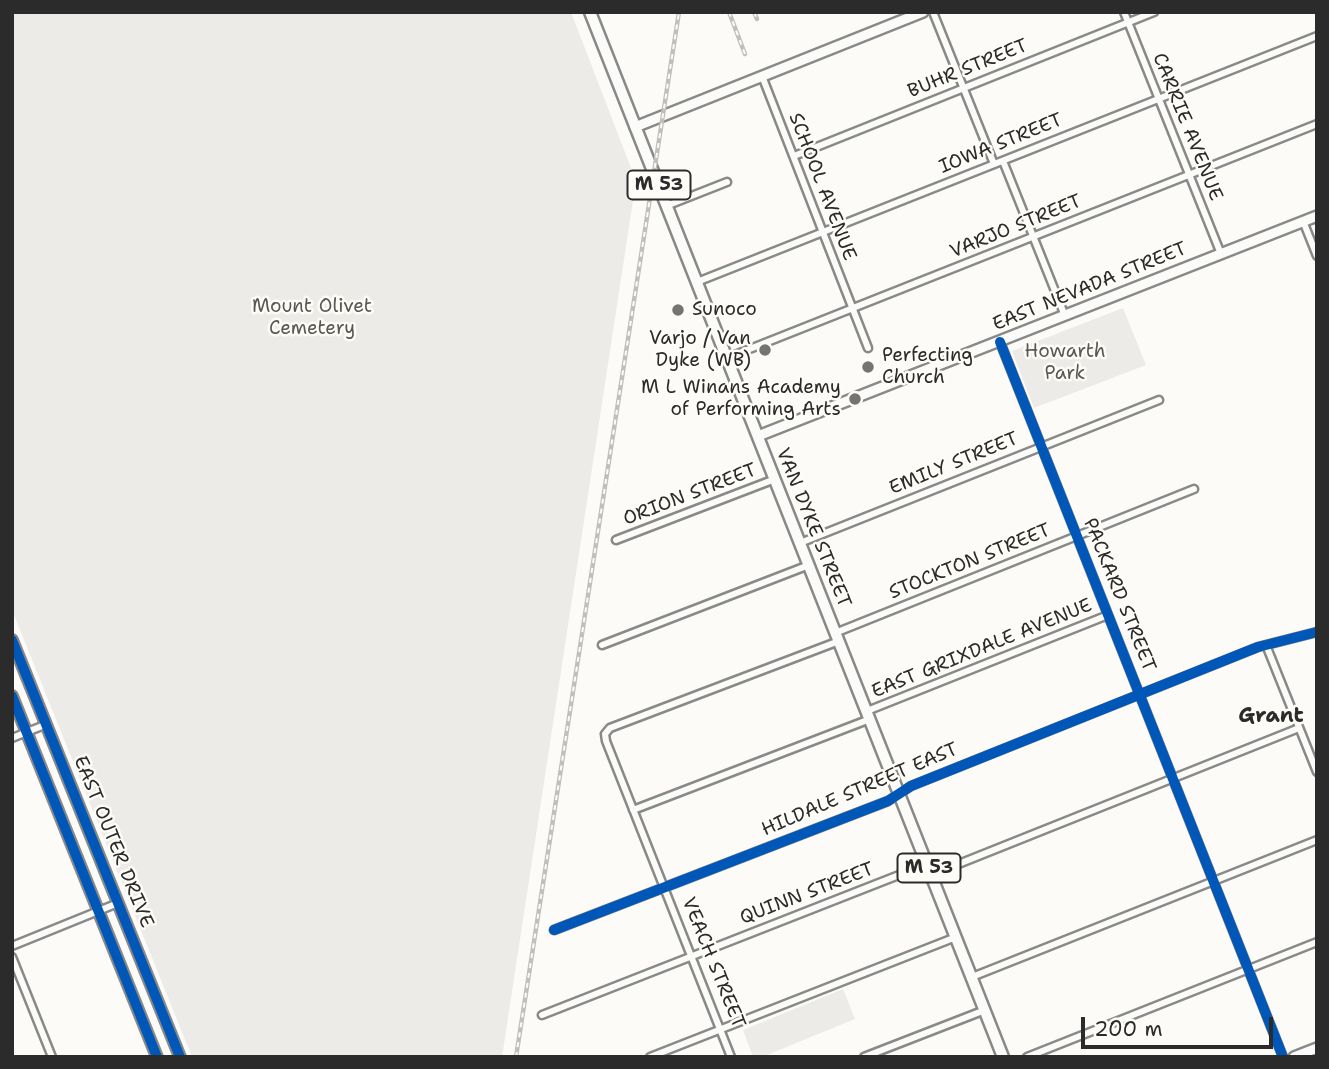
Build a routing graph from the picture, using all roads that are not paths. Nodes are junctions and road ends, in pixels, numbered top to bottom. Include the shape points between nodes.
1 (590, 12) edge
2 (923, 12) edge
3 (933, 12) edge
4 (1124, 12) edge
5 (1154, 12) edge
6 (1128, 23) junction
7 (1317, 36) edge
8 (762, 76) junction
9 (963, 88) junction
10 (1158, 99) junction
11 (1317, 124) edge
12 (635, 127) junction
13 (794, 156) junction
14 (1003, 161) junction
15 (994, 164) junction
16 (1189, 175) junction
17 (727, 182) dead end
18 (666, 206) junction
19 (1317, 216) edge
20 (1303, 221) junction
21 (823, 232) junction
22 (1033, 237) junction
23 (1220, 254) junction
24 (1317, 256) edge
25 (697, 282) junction
26 (852, 309) junction
27 (1065, 316) junction
28 (1000, 342) junction
29 (868, 348) dead end
30 (727, 358) junction
31 (1158, 400) dead end
32 (758, 436) junction
33 (1042, 447) junction
34 (775, 479) junction
35 (1194, 489) dead end
36 (1077, 536) junction
37 (617, 540) dead end
38 (800, 543) junction
39 (809, 565) junction
40 (1108, 615) junction
41 (1317, 632) edge
42 (837, 637) junction
43 (12, 640) edge
44 (602, 645) dead end
45 (1266, 645) junction
46 (1140, 694) junction
47 (12, 696) edge
48 (868, 715) junction
49 (47, 724) junction
50 (1299, 728) junction
51 (610, 729) joint
52 (27, 733) junction
53 (12, 738) edge
54 (1317, 772) edge
55 (1173, 778) junction
56 (899, 794) junction
57 (634, 810) junction
58 (1317, 840) edge
59 (927, 864) junction
60 (931, 875) junction
61 (1213, 881) junction
62 (664, 888) junction
63 (118, 903) junction
64 (98, 911) junction
65 (554, 930) dead end
66 (956, 937) junction
67 (1317, 942) edge
68 (12, 946) edge
69 (12, 957) edge
70 (691, 957) junction
71 (1248, 970) junction
72 (972, 977) junction
73 (985, 1010) junction
74 (542, 1015) dead end
75 (720, 1029) junction
76 (1317, 1048) edge
77 (52, 1057) edge
78 (157, 1057) edge
79 (180, 1057) edge
80 (650, 1057) edge
81 (731, 1057) edge
82 (864, 1057) edge
83 (1003, 1057) edge
84 (1027, 1057) edge
85 (1283, 1057) edge
86 (1294, 1057) edge

1 - 12 main road, VAN DYKE STREET / M 53
2 - 8 main road
3 - 9 street
4 - 6 street, CARRIE AVENUE
5 - 6 street, BUHR STREET
6 - 9 street, BUHR STREET
6 - 10 street, CARRIE AVENUE
7 - 10 street, IOWA STREET
8 - 12 main road
8 - 13 street, SCHOOL AVENUE
9 - 13 street, BUHR STREET
9 - 15 street
10 - 14 street, IOWA STREET
10 - 16 street, CARRIE AVENUE
11 - 16 street, VARJO STREET
12 - 18 main road, VAN DYKE STREET / M 53
13 - 21 street, SCHOOL AVENUE
14 - 15 street, IOWA STREET
14 - 22 street
15 - 21 street, IOWA STREET
16 - 22 street, VARJO STREET
16 - 23 street, CARRIE AVENUE
17 - 18 street
18 - 25 main road, VAN DYKE STREET / M 53
19 - 20 main road, EAST NEVADA STREET
20 - 23 main road, EAST NEVADA STREET
20 - 24 street
21 - 25 street, IOWA STREET
21 - 26 street, SCHOOL AVENUE
22 - 26 street, VARJO STREET
22 - 27 street
23 - 27 main road, EAST NEVADA STREET
25 - 30 main road, VAN DYKE STREET / M 53
26 - 29 street, SCHOOL AVENUE
26 - 30 street, VARJO STREET
27 - 28 main road, EAST NEVADA STREET
28 - 32 main road, EAST NEVADA STREET
28 - 33 street, PACKARD STREET
30 - 32 main road, VAN DYKE STREET / M 53
31 - 33 street, EMILY STREET
32 - 34 main road, VAN DYKE STREET / M 53
33 - 36 street, PACKARD STREET
33 - 38 street, EMILY STREET
34 - 37 street, ORION STREET
34 - 38 main road, VAN DYKE STREET / M 53
35 - 36 street, STOCKTON STREET
36 - 40 street, PACKARD STREET
36 - 42 street, STOCKTON STREET
38 - 39 main road, VAN DYKE STREET / M 53
39 - 42 main road, VAN DYKE STREET / M 53
39 - 44 street
40 - 46 street, PACKARD STREET
40 - 48 street, EAST GRIXDALE AVENUE
41 - 45 street, HILDALE STREET EAST
42 - 48 main road, VAN DYKE STREET / M 53
42 - 51 street, STOCKTON STREET
43 - 49 main road, EAST OUTER DRIVE
45 - 46 street, HILDALE STREET EAST
45 - 50 street
46 - 55 street, PACKARD STREET
46 - 56 street, HILDALE STREET EAST
47 - 52 main road, EAST OUTER DRIVE
48 - 56 main road, VAN DYKE STREET / M 53
48 - 57 street, EAST GRIXDALE AVENUE
49 - 52 street
49 - 63 main road, EAST OUTER DRIVE
50 - 54 street
50 - 55 street
51 - 57 street, VEACH STREET via 606,741
52 - 53 street
52 - 64 main road, EAST OUTER DRIVE
55 - 60 street
55 - 61 street, PACKARD STREET
56 - 59 main road, VAN DYKE STREET / M 53
56 - 62 street, HILDALE STREET EAST
57 - 62 street, VEACH STREET
58 - 61 street
59 - 60 main road, VAN DYKE STREET / M 53
59 - 70 street, QUINN STREET
60 - 66 main road, VAN DYKE STREET / M 53
61 - 71 street, PACKARD STREET
61 - 72 street
62 - 65 street, HILDALE STREET EAST
62 - 70 street, VEACH STREET
63 - 64 street
63 - 79 main road, EAST OUTER DRIVE
64 - 68 street
64 - 78 main road, EAST OUTER DRIVE
66 - 72 main road, VAN DYKE STREET / M 53
66 - 75 street
67 - 71 street
69 - 77 street
70 - 74 street, QUINN STREET
70 - 75 street, VEACH STREET
71 - 84 street
71 - 85 street, PACKARD STREET
72 - 73 main road, VAN DYKE STREET / M 53
73 - 82 street
73 - 83 main road, VAN DYKE STREET / M 53
75 - 80 street
75 - 81 street, VEACH STREET
76 - 86 main road

